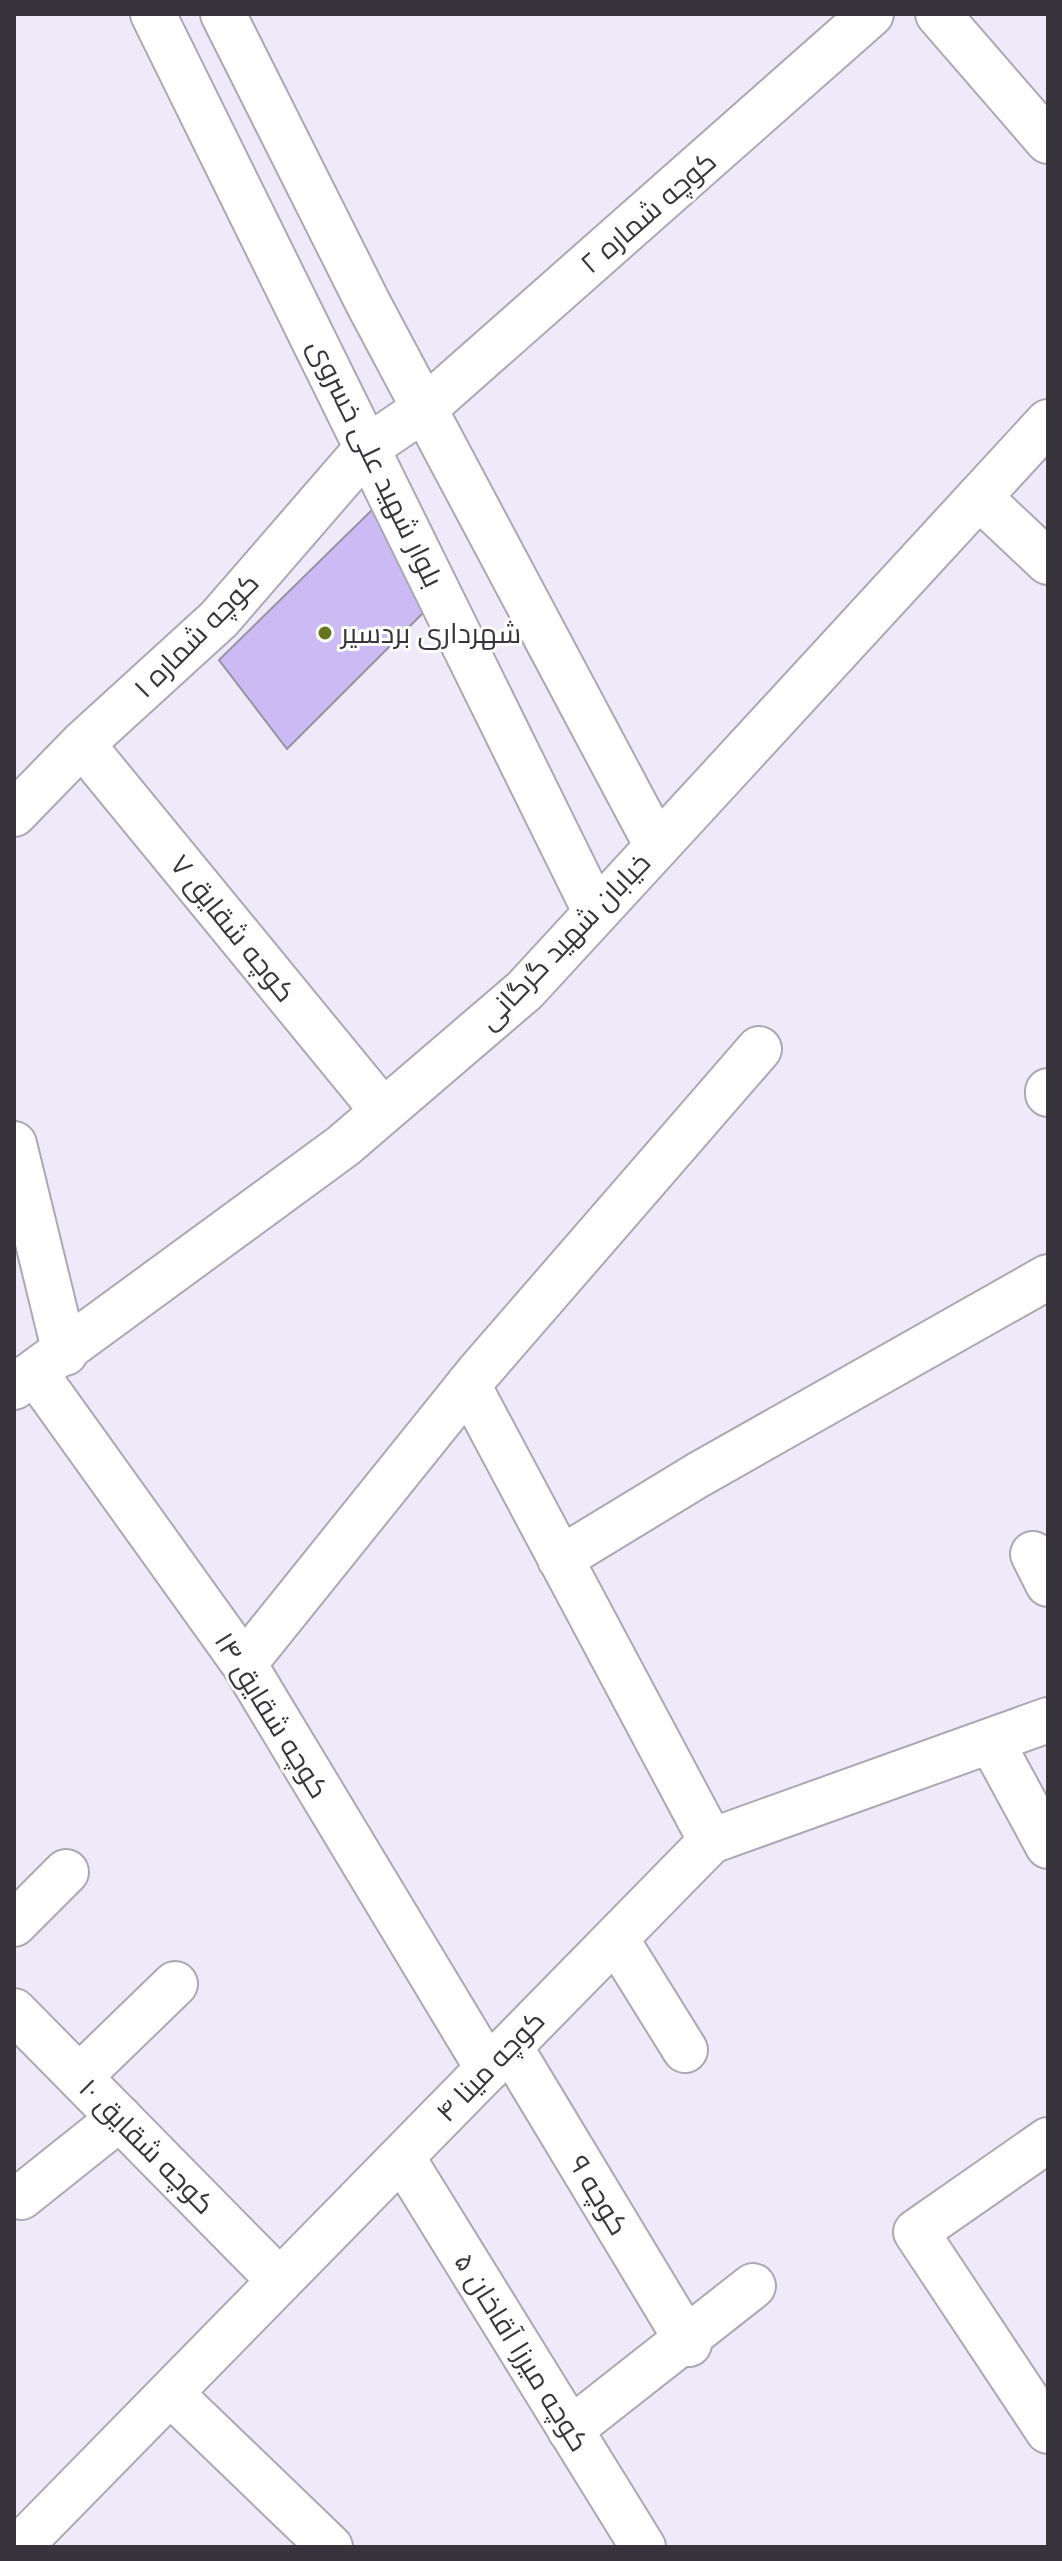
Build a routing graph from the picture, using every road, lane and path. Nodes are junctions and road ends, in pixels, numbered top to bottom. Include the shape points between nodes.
1 (153, 14) edge
2 (223, 14) edge
3 (871, 14) edge
4 (938, 14) edge
5 (1048, 141) edge
6 (424, 409) junction
7 (1048, 422) edge
8 (368, 447) junction
9 (979, 497) junction
10 (1048, 562) edge
11 (82, 744) junction
12 (14, 814) edge
13 (657, 846) junction
14 (596, 913) junction
15 (759, 1049) dead end
16 (383, 1111) junction
17 (14, 1144) edge
18 (1048, 1277) edge
19 (38, 1371) edge
20 (468, 1385) junction
21 (560, 1559) junction
22 (244, 1664) junction
23 (1048, 1720) edge
24 (991, 1741) junction
25 (711, 1841) junction
26 (1048, 1846) edge
27 (66, 1872) dead end
28 (14, 1924) edge
29 (616, 1939) junction
30 (175, 1984) dead end
31 (14, 2011) edge
32 (685, 2050) dead end
33 (499, 2058) junction
34 (79, 2077) junction
35 (120, 2118) junction
36 (1048, 2140) edge
37 (402, 2157) junction
38 (21, 2197) dead end
39 (280, 2281) junction
40 (753, 2286) dead end
41 (688, 2341) junction
42 (170, 2393) junction
43 (1044, 2417) edge
44 (570, 2430) junction
45 (19, 2547) edge
46 (330, 2547) edge
47 (643, 2547) edge

1 - 8 street, بلوار شهید علی خسروی
2 - 6 street
3 - 6 street, کوچه شماره ۲
4 - 5 street
6 - 8 street, کوچه شماره ۲
6 - 13 street
7 - 9 street, خیابان شهید گرگانی
8 - 11 street, کوچه شماره ۱ via 219,619
8 - 14 street, بلوار شهید علی خسروی
9 - 10 street
9 - 13 street, خیابان شهید گرگانی
11 - 12 street, کوچه شماره ۱
11 - 16 street, کوچه شقایق ۷
13 - 14 street, خیابان شهید گرگانی
14 - 16 street, خیابان شهید گرگانی via 525,990
15 - 20 street
16 - 19 street, خیابان شهید گرگانی
17 - 19 street
18 - 21 street
19 - 22 street, کوچه شقایق ۱۴
20 - 21 street
20 - 22 street
21 - 25 street
22 - 33 street, کوچه شقایق ۱۴
23 - 24 street, کوچه مینا ۴
24 - 25 street, کوچه مینا ۴
24 - 26 street
25 - 29 street, کوچه مینا ۴
27 - 28 street
29 - 32 street
29 - 33 street, کوچه مینا ۴
30 - 34 street
31 - 34 street, کوچه شقایق ۱۰
33 - 37 street, کوچه مینا ۴
33 - 41 street, کوچه ۹
34 - 35 street, کوچه شقایق ۱۰
35 - 38 street
35 - 39 street, کوچه شقایق ۱۰
36 - 43 street via 916,2232
37 - 39 street, کوچه مینا ۴
37 - 44 street, کوچه میرزا آقاخان ۵
39 - 42 street, کوچه مینا ۴
40 - 41 street
41 - 44 street
42 - 45 street, کوچه مینا ۴
42 - 46 street
44 - 47 street, کوچه میرزا آقاخان ۵

